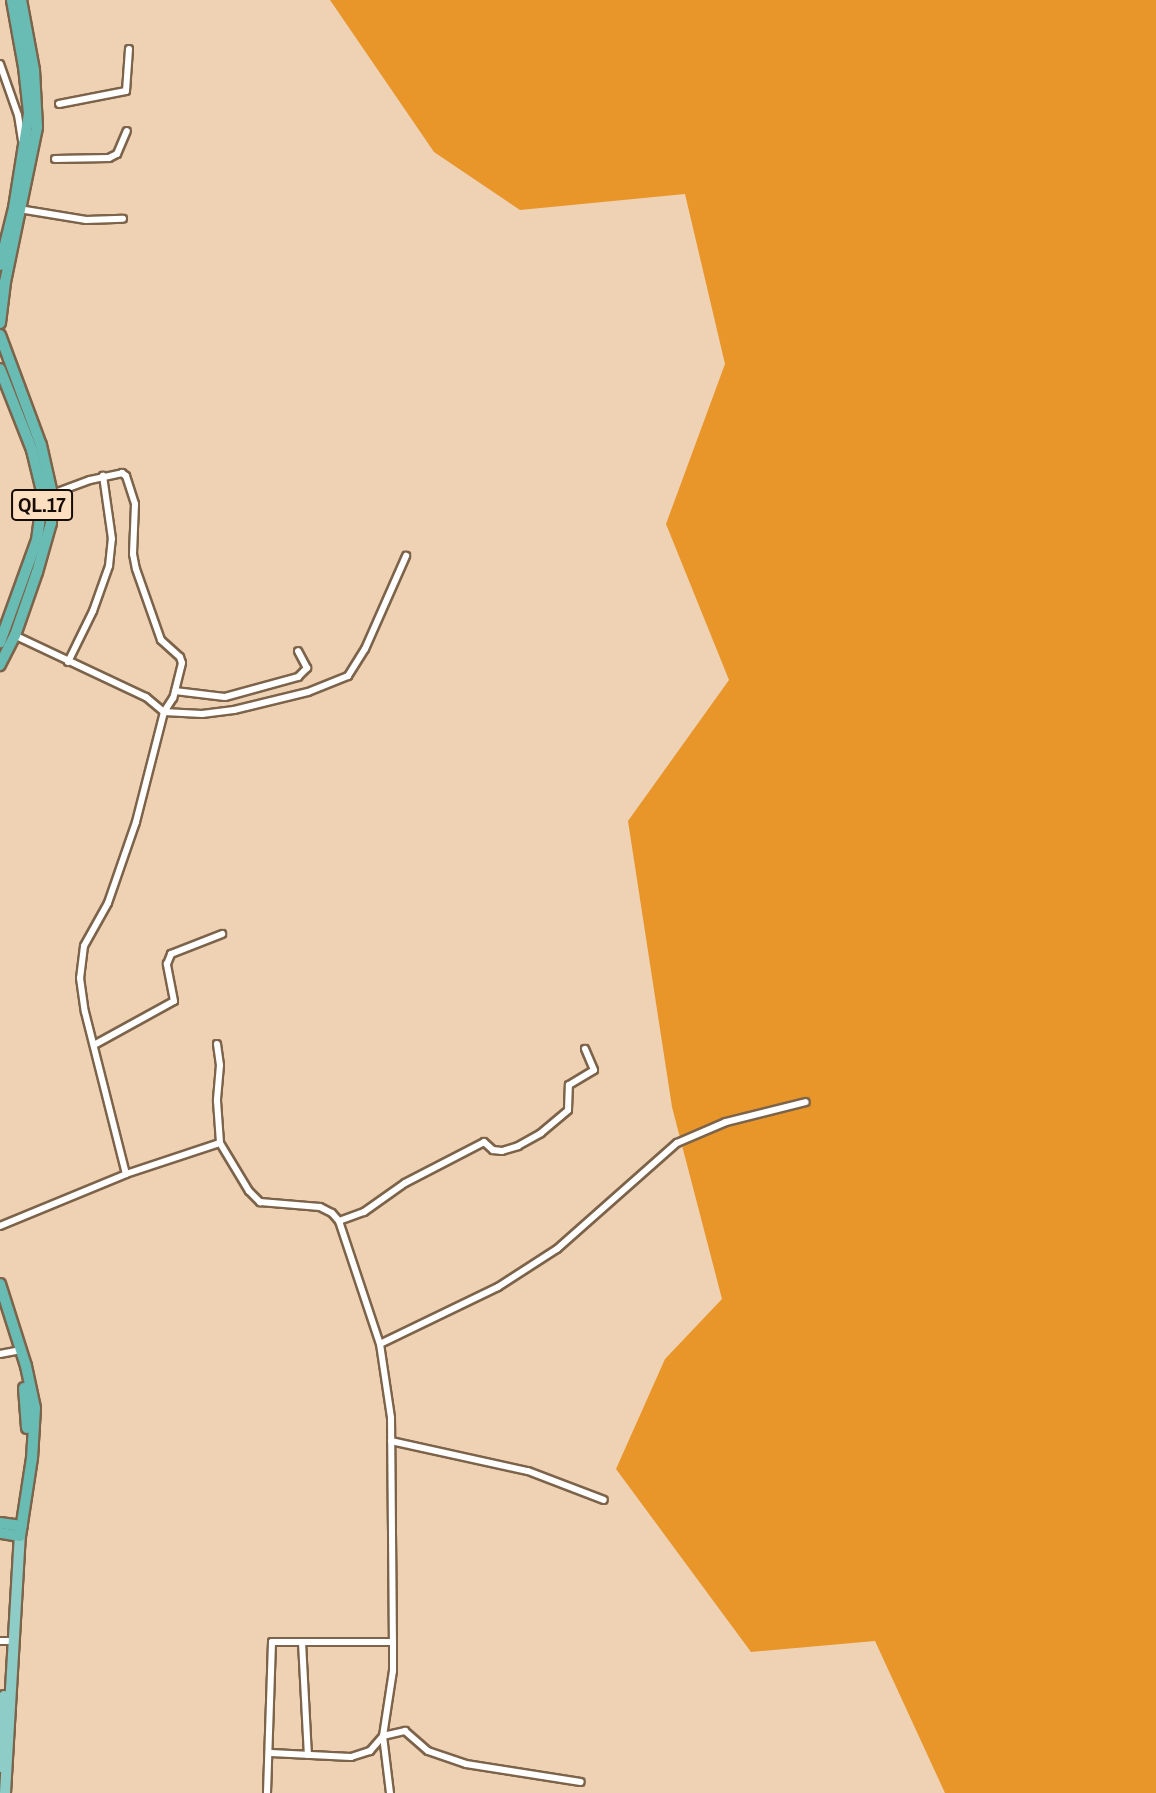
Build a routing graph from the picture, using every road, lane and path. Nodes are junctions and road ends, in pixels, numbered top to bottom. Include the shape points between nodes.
1 (12, 0) edge
2 (21, 0) edge
3 (129, 49) dead end
4 (0, 64) edge
5 (59, 104) dead end
6 (127, 131) dead end
7 (23, 152) junction
8 (55, 159) dead end
9 (18, 209) junction
10 (123, 219) dead end
11 (0, 265) edge
12 (0, 323) edge
13 (0, 335) edge
14 (0, 369) edge
15 (103, 477) junction
16 (48, 495) junction
17 (406, 556) dead end
18 (10, 633) junction
19 (0, 642) edge
20 (299, 651) dead end
21 (68, 662) junction
22 (0, 665) edge
23 (175, 691) junction
24 (164, 712) junction
25 (222, 934) dead end
26 (217, 1044) dead end
27 (94, 1045) junction
28 (585, 1049) dead end
29 (806, 1102) dead end
30 (220, 1143) junction
31 (125, 1174) junction
32 (339, 1221) junction
33 (0, 1226) edge
34 (0, 1284) edge
35 (0, 1304) edge
36 (380, 1344) junction
37 (16, 1351) junction
38 (0, 1354) edge
39 (391, 1441) junction
40 (604, 1500) dead end
41 (0, 1523) edge
42 (18, 1531) junction
43 (0, 1533) edge
44 (4, 1641) edge
45 (302, 1642) junction
46 (393, 1642) junction
47 (383, 1736) junction
48 (271, 1753) junction
49 (308, 1755) junction
50 (0, 1767) edge
51 (581, 1782) dead end
52 (5, 1793) edge
53 (267, 1793) edge
54 (390, 1793) edge

1 - 7 highway via 28,96
2 - 9 highway via 38,107
3 - 5 street via 126,92
4 - 7 street via 19,115
6 - 8 street via 117,154 109,158
7 - 9 highway
9 - 10 street via 86,220
9 - 11 highway
9 - 12 highway
13 - 16 highway via 41,445
14 - 16 highway, QL.17
15 - 16 street
15 - 21 street via 112,539 109,566
15 - 23 street via 122,473 130,484 135,505 136,569 161,640 180,657
16 - 18 highway, QL.17
17 - 24 street via 365,649 348,676 331,685 234,710
18 - 19 highway, QL.17
18 - 21 street
18 - 22 highway
20 - 23 street via 307,668 299,677 225,697
21 - 24 street via 146,697
23 - 24 street
24 - 27 street via 116,884 84,946 80,978
25 - 27 street via 171,954 167,964 174,1001
26 - 30 street
27 - 31 street
28 - 32 street via 594,1070 569,1085 568,1111 541,1133 502,1151 484,1142 405,1183 364,1212
29 - 36 street via 726,1122 677,1143 556,1249 498,1287
30 - 31 street
30 - 32 street via 260,1202 320,1207
31 - 33 street
32 - 36 street
34 - 42 highway via 35,1408 32,1458
35 - 37 highway
36 - 39 street
37 - 38 street
37 - 42 highway via 28,1438
39 - 40 street via 528,1471
39 - 46 street
41 - 42 highway
42 - 43 highway
42 - 44 main road
42 - 52 main road
44 - 50 main road
45 - 46 street
45 - 48 street via 272,1642
45 - 49 street
46 - 47 street
47 - 49 street via 370,1751 351,1757
47 - 51 street via 405,1731 428,1751 466,1764
47 - 54 street
48 - 49 street
48 - 53 street

